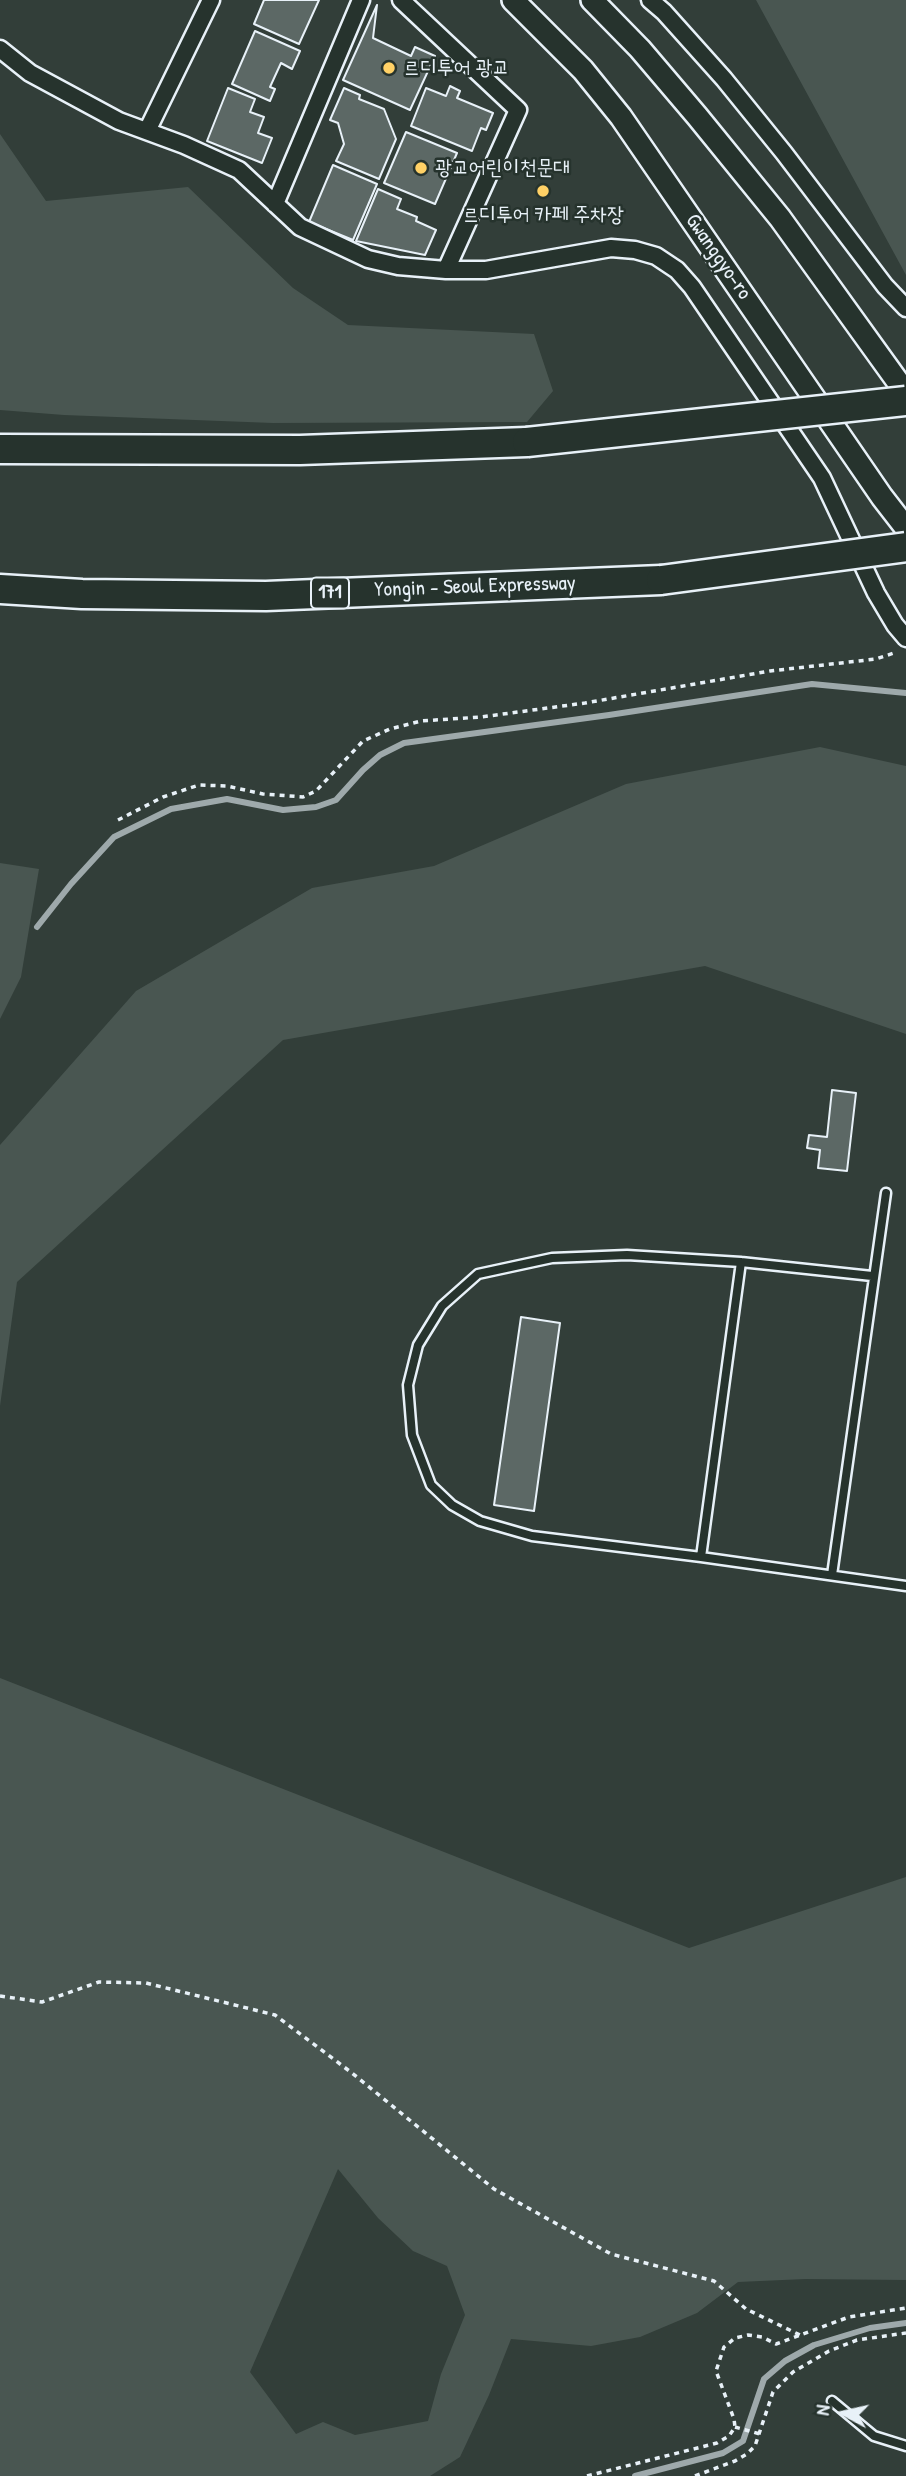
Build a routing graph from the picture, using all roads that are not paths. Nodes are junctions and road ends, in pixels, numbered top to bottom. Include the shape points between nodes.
1 (211, 0) edge
2 (361, 0) edge
3 (401, 0) edge
4 (513, 0) edge
5 (592, 0) edge
6 (650, 0) edge
7 (0, 49) edge
8 (147, 131) junction
9 (275, 204) junction
10 (446, 270) junction
11 (906, 308) edge
12 (906, 393) edge
13 (906, 401) edge
14 (0, 449) edge
15 (906, 528) edge
16 (906, 547) edge
17 (0, 589) edge
18 (903, 644) edge
19 (886, 1193) dead end
20 (741, 1262) junction
21 (873, 1276) junction
22 (701, 1557) junction
23 (832, 1574) junction
24 (906, 1586) edge
25 (832, 2401) dead end
26 (906, 2446) edge

1 - 8 street
2 - 9 street
3 - 10 street via 518,110
4 - 15 main road, Gwanggyo-ro via 583,70 621,117
5 - 12 main road via 664,78 780,218
6 - 11 street via 724,79
7 - 8 street via 30,73
8 - 9 street via 239,170
9 - 10 street via 300,227 368,259
10 - 18 street via 506,268 611,248 656,256 677,270 822,478
13 - 14 highway, bridge via 527,442 300,450
16 - 17 highway, Yongin - Seoul Expressway / 171, bridge via 661,580 266,596
19 - 21 lane
20 - 21 lane
20 - 22 lane
20 - 22 lane via 627,1255 552,1258 478,1274 442,1306 418,1345 408,1385 412,1435 431,1485 452,1505 481,1521 532,1536
21 - 23 lane
22 - 23 lane
23 - 24 lane
25 - 26 lane via 874,2437

